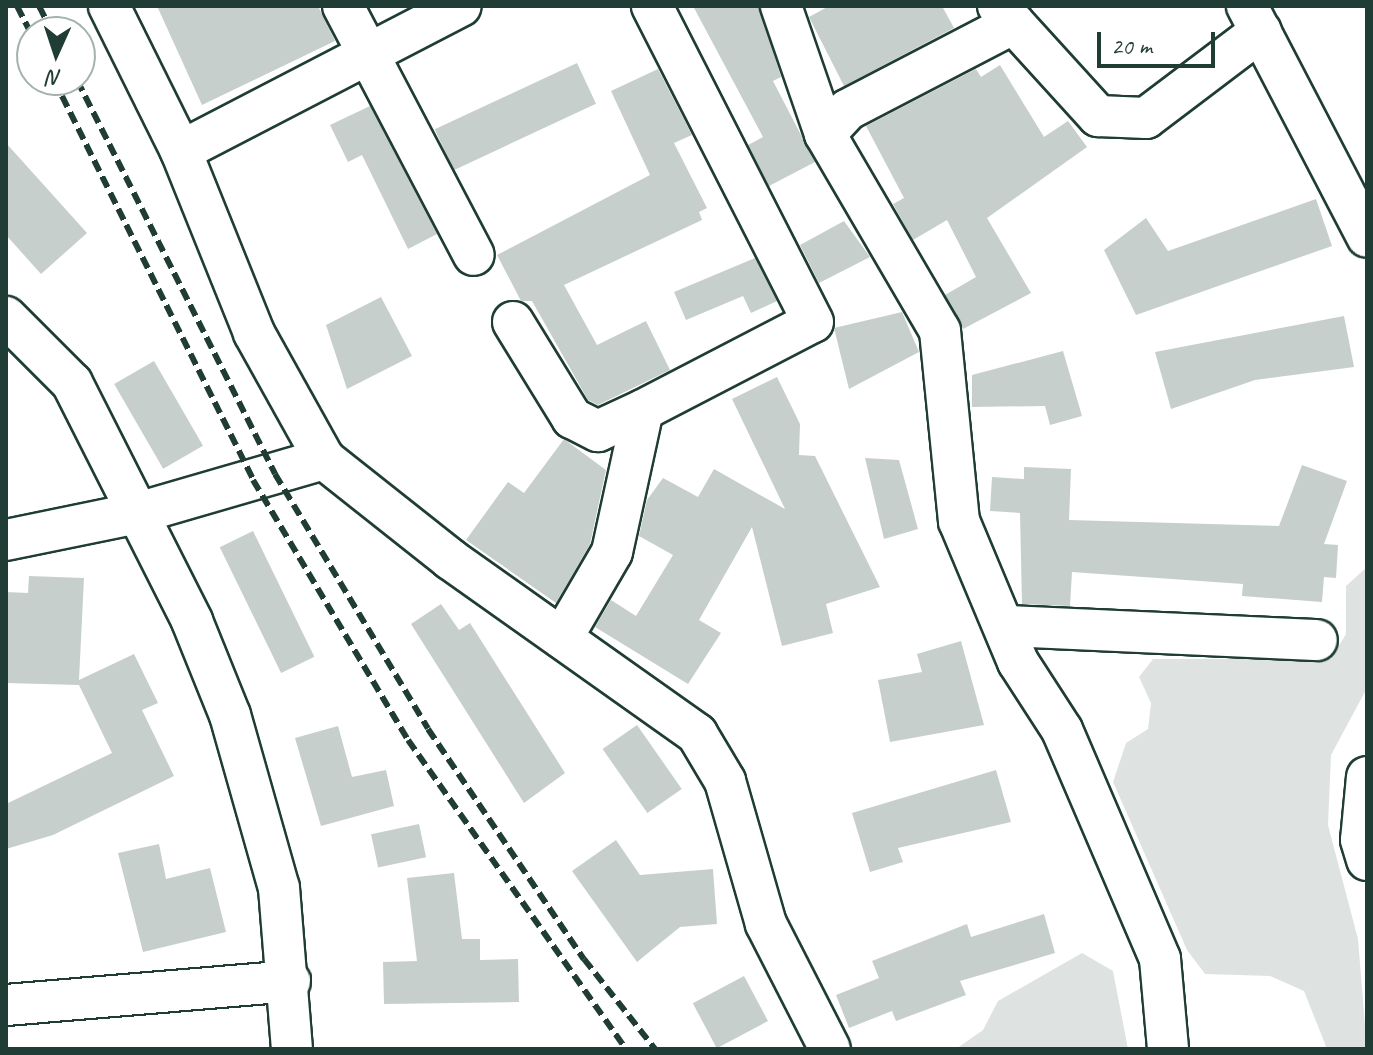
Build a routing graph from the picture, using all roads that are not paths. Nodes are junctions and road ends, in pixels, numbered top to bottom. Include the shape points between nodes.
1 (109, 6) edge
2 (343, 6) edge
3 (461, 6) edge
4 (652, 6) edge
5 (781, 6) edge
6 (1006, 14) edge
7 (1254, 19) edge
8 (367, 56) junction
9 (825, 134) junction
10 (181, 151) junction
11 (1367, 237) edge
12 (474, 255) dead end
13 (6, 317) edge
14 (513, 322) dead end
15 (643, 410) junction
16 (324, 459) junction
17 (138, 513) junction
18 (6, 540) edge
19 (1006, 626) junction
20 (562, 638) junction
21 (1317, 640) dead end
22 (1367, 777) edge
23 (1367, 860) edge
24 (290, 981) junction
25 (6, 1005) edge
26 (292, 1049) edge
27 (830, 1049) edge
28 (1168, 1049) edge

1 - 10 street
2 - 8 street
3 - 8 street
4 - 15 street via 813,322
5 - 9 street
6 - 7 street via 1098,116 1146,118
6 - 9 street via 847,110
7 - 11 street
8 - 10 street
8 - 12 street
9 - 19 street via 940,331 959,521
10 - 16 street via 254,333
13 - 17 street via 72,383
14 - 15 street via 572,418 598,431
15 - 20 street via 612,552
16 - 17 street
16 - 20 street
17 - 18 street
17 - 24 street via 197,635 257,798 279,888
19 - 21 street
19 - 28 street via 1018,662 1062,730 1160,959
20 - 27 street via 651,698 711,753 766,924
22 - 23 street via 1361,840
24 - 25 street
24 - 26 street

